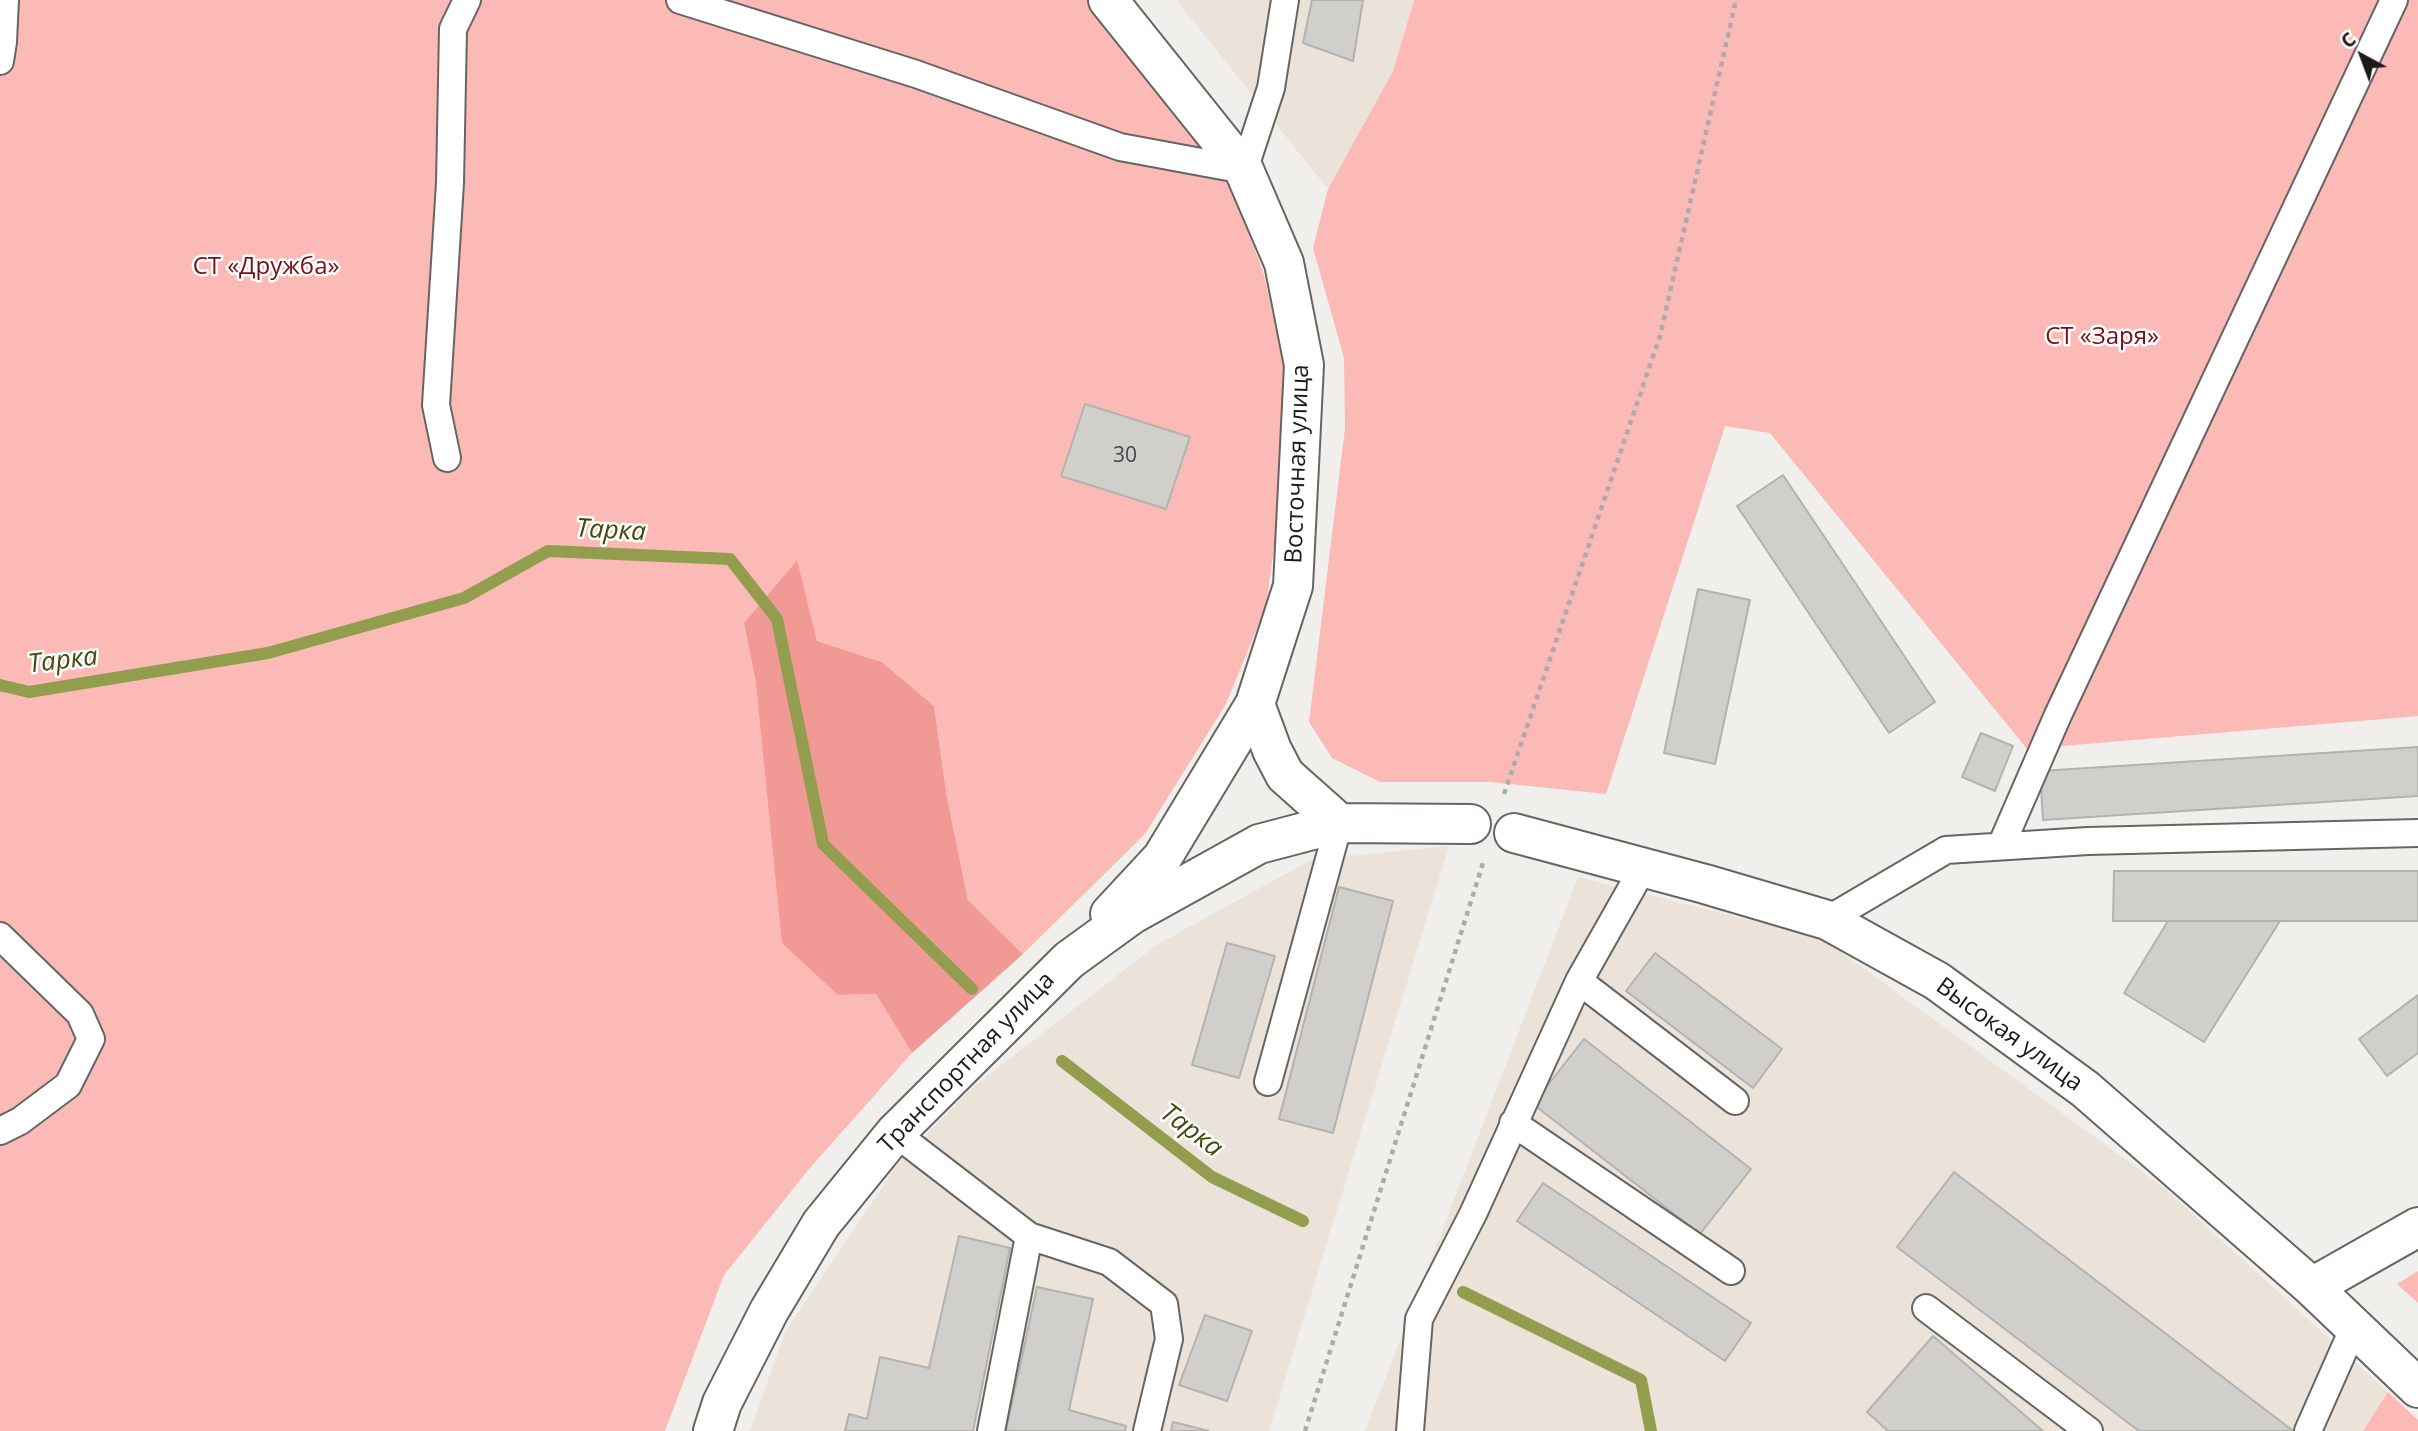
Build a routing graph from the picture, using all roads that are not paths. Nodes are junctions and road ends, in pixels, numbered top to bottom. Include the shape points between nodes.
1 (5, 0) edge
2 (467, 0) edge
3 (680, 0) edge
4 (1108, 0) edge
5 (1285, 0) edge
6 (2394, 0) edge
7 (0, 61) edge
8 (1244, 170) junction
9 (447, 457) dead end
10 (1255, 704) junction
11 (1339, 823) junction
12 (2418, 834) edge
13 (2001, 846) junction
14 (1643, 868) junction
15 (1827, 919) junction
16 (0, 936) edge
17 (1069, 960) junction
18 (1579, 981) junction
19 (1268, 1082) dead end
20 (1735, 1101) dead end
21 (1513, 1124) junction
22 (0, 1131) edge
23 (895, 1133) junction
24 (2418, 1227) edge
25 (1029, 1236) junction
26 (1731, 1272) dead end
27 (2312, 1287) junction
28 (1926, 1308) dead end
29 (2354, 1327) junction
30 (2418, 1388) edge
31 (713, 1431) edge
32 (991, 1431) edge
33 (1147, 1431) edge
34 (1410, 1431) edge
35 (2089, 1431) edge
36 (2308, 1431) edge

1 - 7 lane
2 - 9 lane via 453,29 450,183 436,405
3 - 8 lane via 916,74 1120,147
4 - 8 street, Восточная улица
5 - 8 lane via 1271,88
6 - 13 lane
8 - 10 street, Восточная улица via 1284,263 1304,365 1293,586
10 - 11 street via 1285,775
10 - 17 street, Восточная улица via 1162,858
11 - 14 street, Высокая улица via 1494,827
11 - 17 street, Транспортная улица via 1259,844 1131,915
11 - 19 lane
12 - 13 lane
13 - 15 lane via 1947,850
14 - 15 street, Высокая улица
14 - 18 lane
15 - 27 street, Высокая улица via 1937,981 2085,1089
16 - 22 lane via 80,1014 91,1039 68,1085
17 - 23 street, Транспортная улица
18 - 20 lane
18 - 21 lane
21 - 26 lane
21 - 34 lane via 1419,1319
23 - 25 lane
23 - 31 street, Транспортная улица via 821,1224 769,1311
24 - 27 street
25 - 32 lane
25 - 33 lane via 1109,1262 1164,1304 1168,1339
27 - 29 street, Высокая улица
28 - 35 lane
29 - 30 street, Высокая улица
29 - 36 lane

